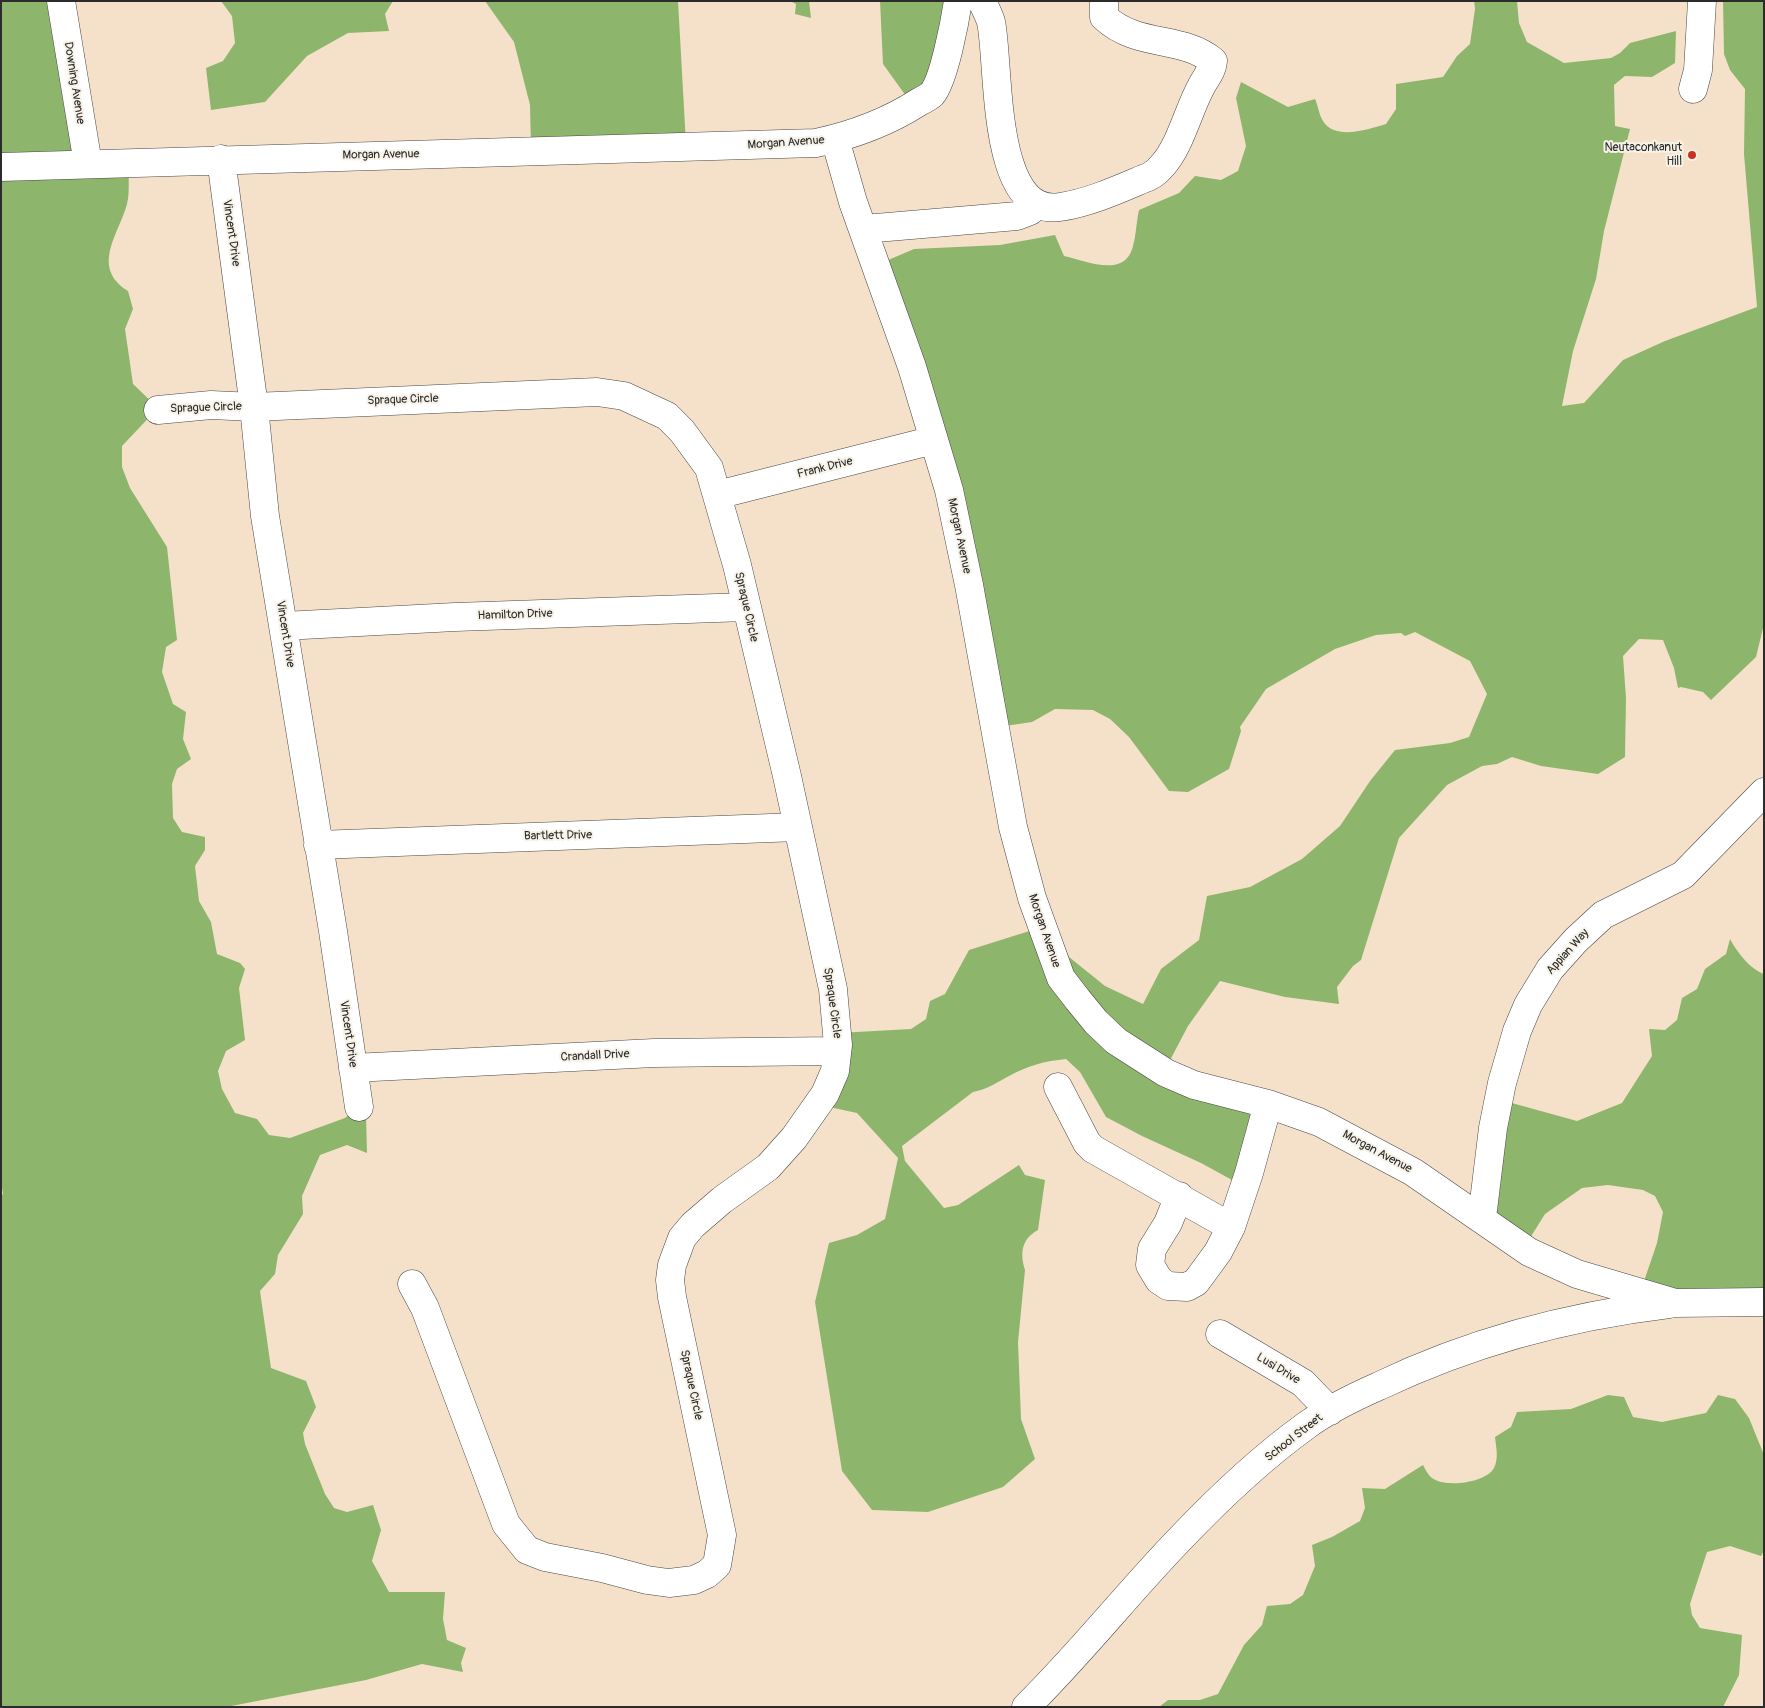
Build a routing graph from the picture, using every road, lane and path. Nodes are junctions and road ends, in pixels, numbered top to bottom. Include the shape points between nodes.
1 (61, 1) edge
2 (958, 1) edge
3 (982, 1) edge
4 (1104, 1) edge
5 (1702, 1) edge
6 (1693, 89) dead end
7 (834, 139) junction
8 (221, 159) junction
9 (88, 164) junction
10 (1, 167) edge
11 (1036, 203) junction
12 (864, 229) junction
13 (254, 407) junction
14 (158, 410) dead end
15 (934, 440) junction
16 (717, 495) junction
17 (746, 608) junction
18 (283, 626) junction
19 (1764, 792) edge
20 (798, 827) junction
21 (318, 845) junction
22 (836, 1051) junction
23 (354, 1068) junction
24 (1058, 1087) dead end
25 (1268, 1104) junction
26 (359, 1107) dead end
27 (1179, 1196) junction
28 (1482, 1218) junction
29 (1231, 1227) junction
30 (412, 1284) dead end
31 (1764, 1302) edge
32 (1675, 1303) junction
33 (1220, 1334) dead end
34 (1330, 1410) junction
35 (1026, 1707) edge

1 - 9 street, Downing Avenue
2 - 7 street via 946,57 932,94 899,115
3 - 11 street via 991,22 1008,161 1021,191
4 - 11 street via 1104,17 1114,26 1136,37 1205,55 1213,61 1212,70 1202,84 1170,155 1149,177 1059,208
5 - 6 street via 1698,70
7 - 8 street, Morgan Avenue via 794,145
7 - 12 street, Morgan Avenue
8 - 9 street, Morgan Avenue
8 - 13 street, Vincent Drive
9 - 10 street, Morgan Avenue
11 - 12 street via 1030,211 1017,216
12 - 15 street, Morgan Avenue
13 - 14 street, Sprague Circle via 211,405
13 - 16 street, Spraque Circle via 597,392 624,396 667,416 682,431 709,468
13 - 18 street, Vincent Drive via 265,516
15 - 16 street, Frank Drive
15 - 25 street, Morgan Avenue via 949,490 969,585 1013,827 1032,898 1061,978 1096,1022 1140,1058 1194,1085
16 - 17 street, Spraque Circle
17 - 18 street, Hamilton Drive
17 - 20 street, Spraque Circle
18 - 21 street, Vincent Drive
19 - 28 street, Appian Way via 1682,874 1603,915 1550,969 1520,1022 1502,1083
20 - 21 street, Bartlett Drive
20 - 22 street, Spraque Circle via 833,989
21 - 23 street, Vincent Drive
22 - 23 street, Crandall Drive via 654,1053
22 - 30 street, Spraque Circle via 832,1078 811,1117 768,1167 693,1224 682,1238 672,1265 672,1297 722,1535 717,1564 707,1574 682,1583 646,1580 527,1550 506,1524 425,1308
23 - 26 street, Vincent Drive
24 - 27 street via 1092,1149
25 - 28 street, Morgan Avenue via 1319,1122 1374,1149 1445,1191
25 - 29 street
27 - 29 street
27 - 29 street via 1150,1256 1153,1273 1168,1286 1186,1287 1196,1282
28 - 32 street, Morgan Avenue via 1529,1252 1578,1274
31 - 32 street, Morgan Avenue
32 - 34 street, School Street via 1561,1323 1504,1337 1397,1377
33 - 34 street, Lusi Drive via 1303,1383
34 - 35 street, School Street via 1306,1425 1235,1486 1179,1540

